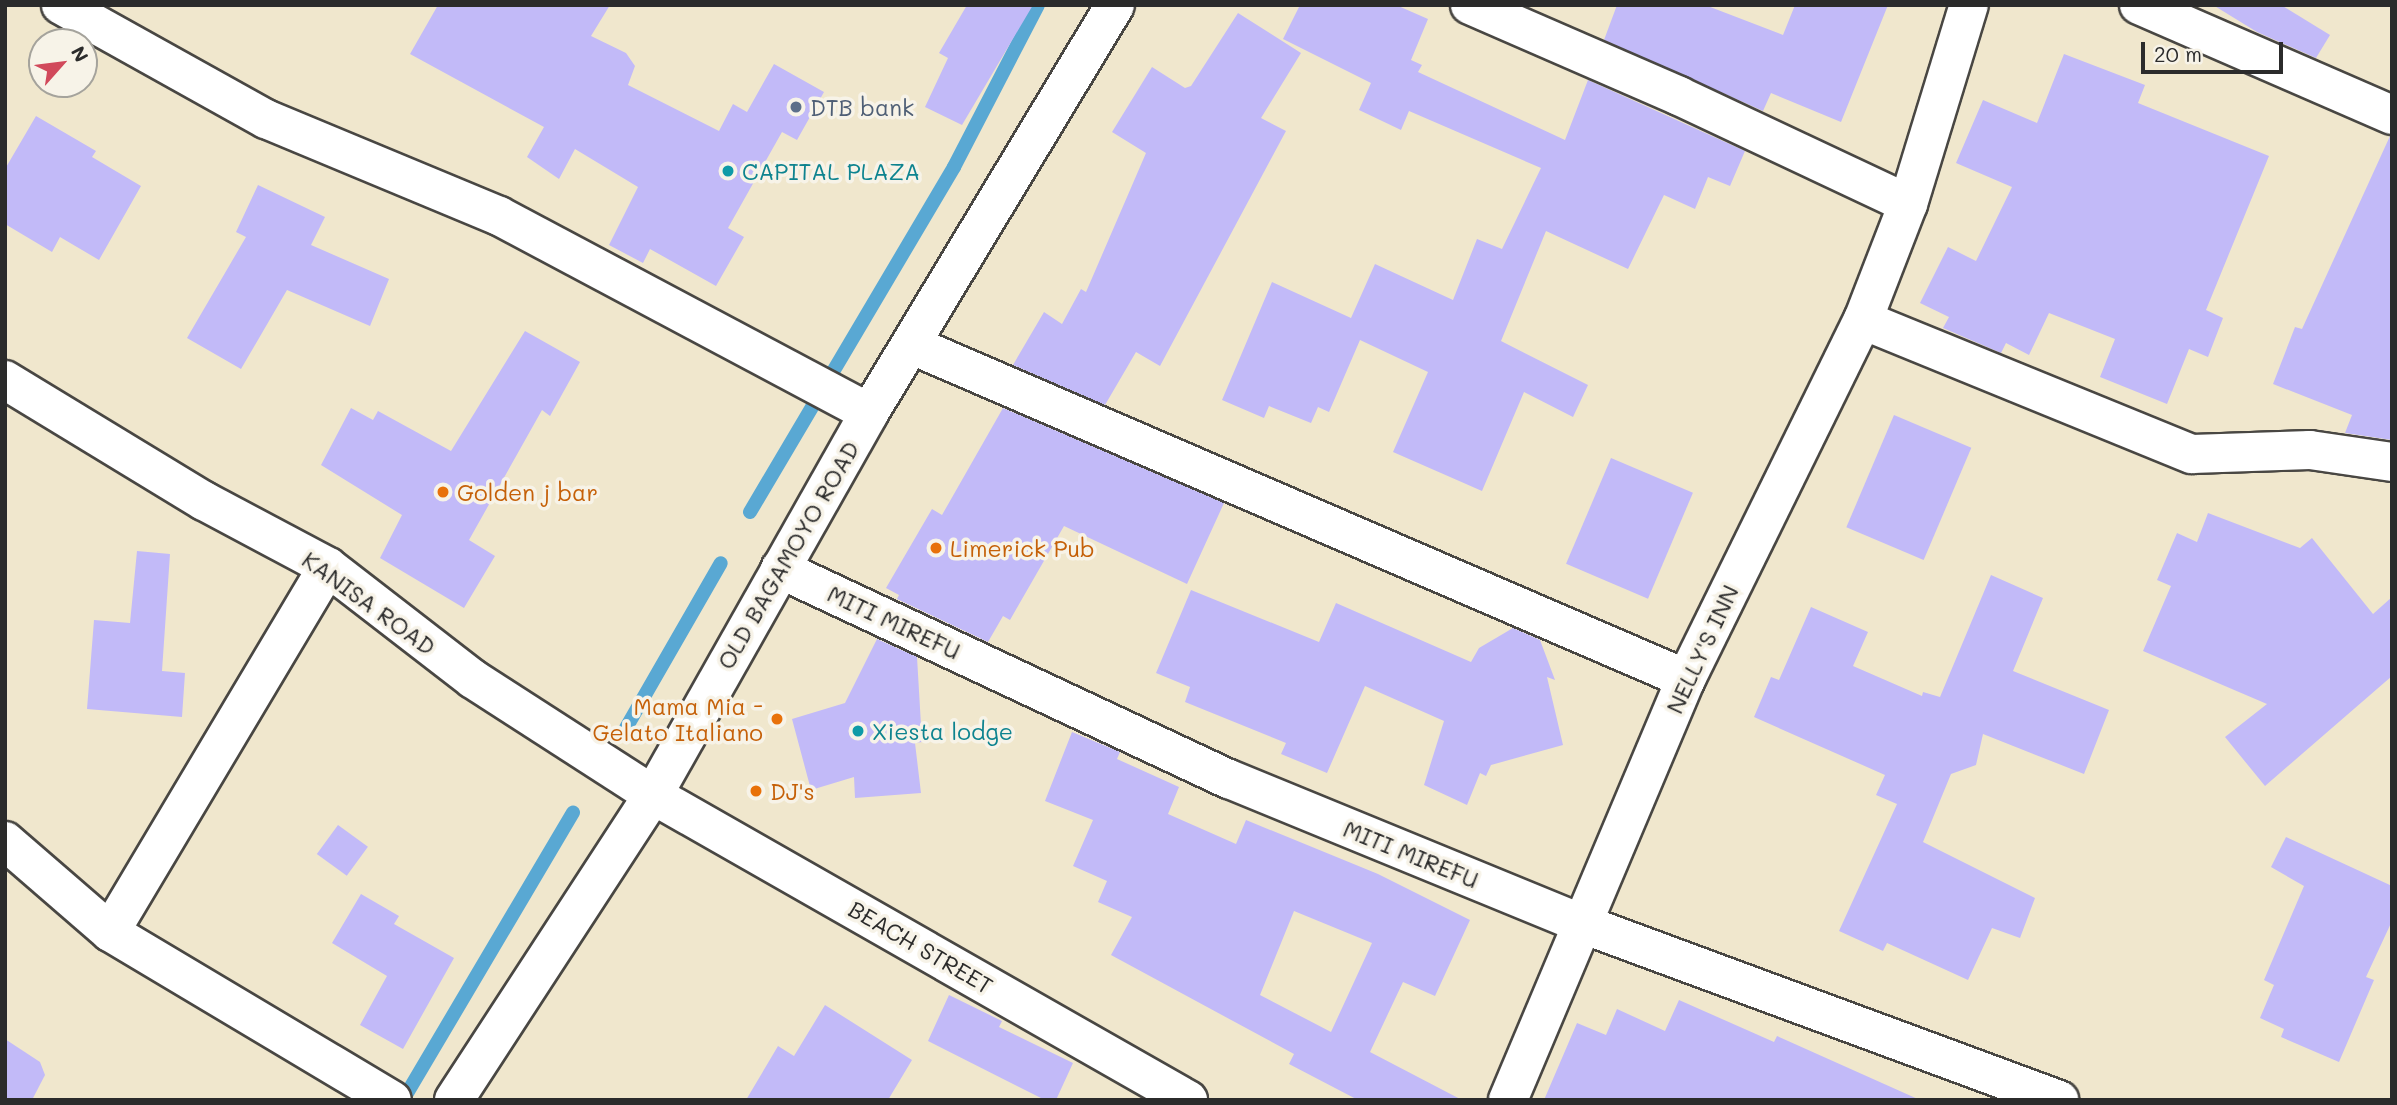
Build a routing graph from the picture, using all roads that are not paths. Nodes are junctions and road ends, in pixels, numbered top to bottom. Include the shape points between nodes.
1 (61, 5) edge
2 (1115, 5) edge
3 (1470, 5) edge
4 (1969, 5) edge
5 (2139, 5) edge
6 (2392, 115) edge
7 (1908, 204) junction
8 (1863, 320) junction
9 (912, 345) junction
10 (5, 380) edge
11 (869, 413) junction
12 (2392, 462) edge
13 (328, 568) junction
14 (779, 569) junction
15 (1686, 679) junction
16 (653, 795) junction
17 (5, 841) edge
18 (1580, 923) junction
19 (110, 932) junction
20 (392, 1100) edge
21 (454, 1100) edge
22 (1188, 1100) edge
23 (1508, 1100) edge
24 (2059, 1100) edge

1 - 11 street via 265,120 499,216
2 - 9 street, OLD BAGAMOYO ROAD
3 - 7 street via 1679,96
4 - 7 street, NELLY'S INN
5 - 6 street
7 - 8 street, NELLY'S INN
8 - 12 street via 2192,454 2310,450
8 - 15 street, NELLY'S INN
9 - 11 street, OLD BAGAMOYO ROAD
9 - 15 street
10 - 13 street, KANISA ROAD via 204,501
11 - 14 street, OLD BAGAMOYO ROAD
13 - 16 street, KANISA ROAD via 473,680
13 - 19 street
14 - 16 street, OLD BAGAMOYO ROAD
14 - 18 street, MITI MIREFU via 1229,779
15 - 18 street, NELLY'S INN
16 - 21 street, OLD BAGAMOYO ROAD
16 - 22 street, BEACH STREET
17 - 19 street
18 - 23 street, NELLY'S INN
18 - 24 street, MITI MIREFU
19 - 20 street

